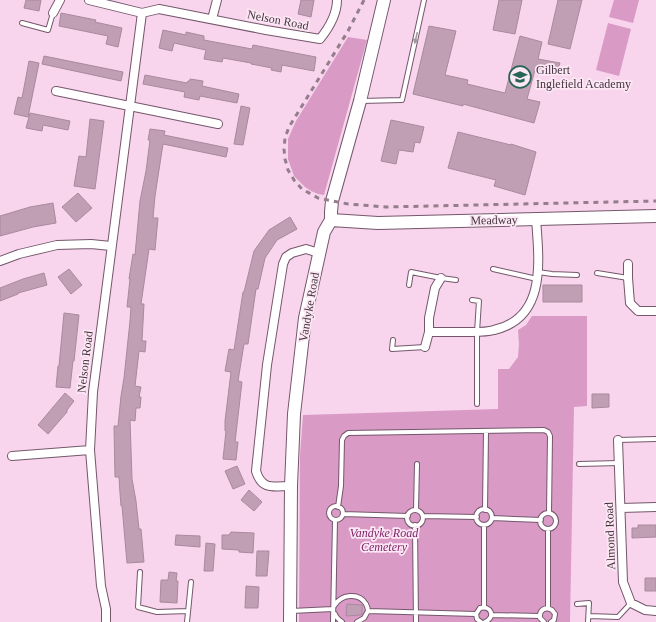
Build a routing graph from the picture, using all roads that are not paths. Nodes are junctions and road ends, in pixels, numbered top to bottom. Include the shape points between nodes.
1 (60, 0) edge
2 (89, 0) edge
3 (217, 0) edge
4 (337, 0) edge
5 (384, 0) edge
6 (424, 0) edge
7 (100, 1) edge
8 (53, 13) joint
9 (142, 13) junction
10 (212, 19) junction
11 (22, 24) dead end
12 (56, 91) dead end
13 (360, 101) junction
14 (129, 106) junction
15 (218, 124) dead end
16 (656, 216) edge
17 (536, 219) junction
18 (332, 220) junction
19 (111, 246) junction
20 (319, 253) junction
21 (0, 261) edge
22 (628, 264) dead end
23 (493, 269) dead end
24 (597, 273) dead end
25 (577, 275) dead end
26 (538, 276) junction
27 (442, 278) junction
28 (628, 278) junction
29 (456, 280) dead end
30 (409, 285) dead end
31 (472, 300) dead end
32 (656, 311) edge
33 (429, 332) junction
34 (477, 332) junction
35 (393, 340) dead end
36 (425, 347) joint
37 (476, 404) dead end
38 (486, 432) junction
39 (618, 440) joint
40 (656, 440) edge
41 (90, 450) junction
42 (12, 456) dead end
43 (619, 463) junction
44 (417, 464) dead end
45 (579, 464) dead end
46 (291, 486) junction
47 (338, 507) junction
48 (656, 507) edge
49 (621, 508) junction
50 (416, 510) junction
51 (485, 510) junction
52 (549, 513) junction
53 (343, 514) junction
54 (408, 516) junction
55 (423, 516) junction
56 (477, 516) junction
57 (492, 518) junction
58 (541, 520) junction
59 (336, 521) junction
60 (415, 525) junction
61 (484, 525) junction
62 (548, 529) junction
63 (140, 572) dead end
64 (191, 582) dead end
65 (631, 603) junction
66 (577, 604) dead end
67 (484, 607) junction
68 (548, 608) junction
69 (333, 610) junction
70 (368, 610) junction
71 (188, 611) junction
72 (656, 611) edge
73 (416, 612) junction
74 (476, 614) junction
75 (491, 615) junction
76 (290, 616) edge
77 (540, 616) junction
78 (589, 616) junction
79 (106, 622) edge
80 (187, 622) edge
81 (333, 622) edge
82 (342, 622) edge
83 (357, 622) edge
84 (416, 622) edge
85 (481, 622) edge
86 (485, 622) edge
87 (544, 622) edge
88 (551, 622) edge
89 (588, 622) edge

1 - 8 street
2 - 7 street, Nelson Road
3 - 10 street
4 - 10 street, Nelson Road via 329,28 320,40
5 - 13 street, Vandyke Road
6 -> 13 lane via 402,100
7 - 9 street, Nelson Road
8 - 11 lane via 48,30
9 - 10 street, Nelson Road via 159,9
9 - 14 street, Nelson Road
12 - 14 street
13 - 18 street, Vandyke Road via 332,201
14 - 15 street
14 - 19 street, Nelson Road
16 - 17 street, Meadway
17 - 18 street, Meadway via 378,223
17 - 26 street
18 - 20 street, Vandyke Road via 324,232
19 - 21 street via 57,245
19 - 41 street, Nelson Road via 93,392
20 - 46 street, Vandyke Road via 304,325 294,414
20 - 46 street via 306,249 292,253 283,264 267,365 256,471 265,485
22 - 28 street
23 - 26 lane
24 - 28 lane
25 - 26 lane
26 - 34 street via 532,301 514,323 501,329
27 - 29 lane
27 - 30 lane via 411,272
27 - 33 street via 435,288
28 - 32 street via 630,303 638,311
31 - 34 lane via 479,301
33 - 34 street
33 - 36 street
34 - 37 lane
35 - 36 lane via 392,349
38 - 47 lane via 348,433 342,440
38 - 51 lane
38 - 52 lane via 548,432
39 - 40 lane
39 - 43 street, Almond Road
41 - 42 street
41 - 79 street, Nelson Road
43 - 45 lane
43 - 49 street, Almond Road
44 - 50 lane
46 - 76 street, Vandyke Road
47 - 53 lane
47 - 59 lane via 332,508 329,512 331,519
48 - 49 street
49 - 65 street, Almond Road via 623,582
50 - 54 lane
50 - 55 lane
51 - 56 lane
51 - 57 lane
52 - 58 lane
52 - 62 lane via 554,515 556,520 555,525
53 - 54 lane
53 - 59 lane via 340,520
54 - 60 lane via 410,524
55 - 56 lane
55 - 60 lane via 421,523
56 - 61 lane via 478,521
57 - 58 lane
57 - 61 lane via 489,524
58 - 62 lane
59 - 69 lane
60 - 73 lane
61 - 67 lane
62 - 68 lane
63 - 71 lane via 138,607 157,612
64 - 71 lane
65 - 72 street via 645,610
65 - 78 lane via 618,617
66 - 78 lane via 589,604
67 - 74 lane
67 - 75 lane
68 - 77 lane via 543,609
68 - 88 lane via 555,614
69 - 70 lane via 338,600 355,596 366,604
69 - 76 lane
69 - 81 lane
69 - 82 lane
70 - 73 lane
70 - 83 lane via 364,618
71 - 80 lane
73 - 74 lane
73 - 84 lane
74 - 85 lane
75 - 77 lane
75 - 86 lane
77 - 87 lane
78 - 89 lane

